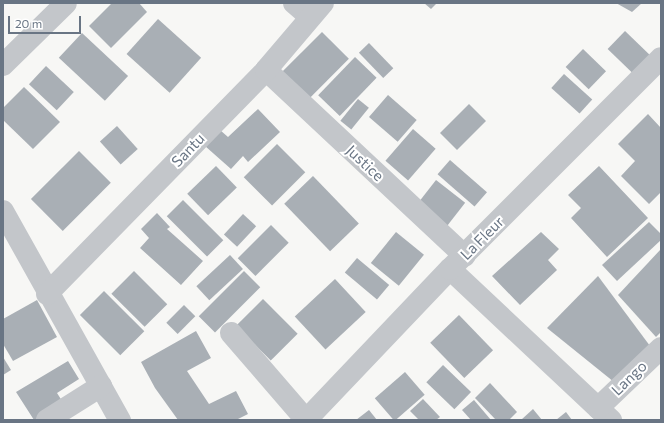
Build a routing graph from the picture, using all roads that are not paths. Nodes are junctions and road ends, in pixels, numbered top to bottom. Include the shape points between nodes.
1 (66, 3) edge
2 (309, 8) edge
3 (661, 58) edge
4 (3, 65) edge
5 (266, 70) junction
6 (3, 211) edge
7 (457, 263) junction
8 (47, 294) junction
9 (231, 334) dead end
10 (661, 348) edge
11 (101, 386) junction
12 (604, 414) edge
13 (47, 420) edge
14 (120, 420) edge
15 (306, 420) edge

1 - 4 street
2 - 5 street, Santu
3 - 7 street, La Fleur
5 - 7 street, Justice
5 - 8 street, Santu
6 - 8 street
7 - 12 street, Justice
7 - 15 street, La Fleur
8 - 11 street
9 - 15 street, La Fleur
10 - 12 street, Lango
11 - 13 street
11 - 14 street

